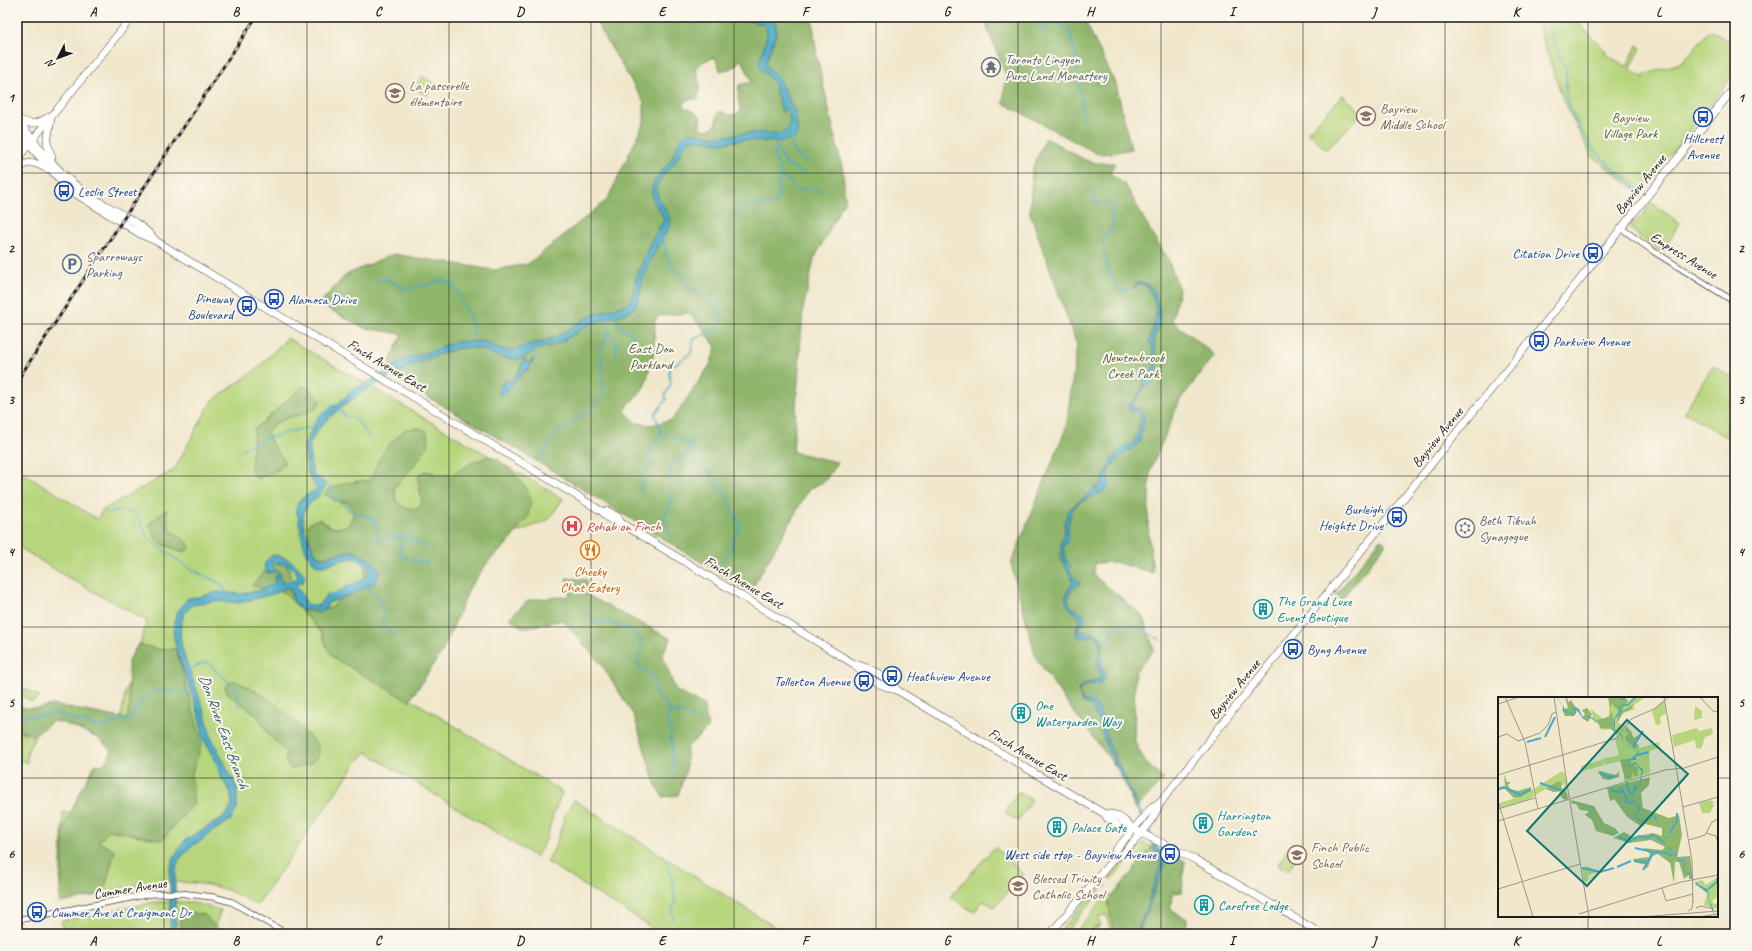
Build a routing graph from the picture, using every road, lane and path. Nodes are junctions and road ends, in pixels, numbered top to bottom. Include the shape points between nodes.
1 (132, 17) edge
2 (1735, 87) edge
3 (51, 116) junction
4 (17, 119) edge
5 (17, 131) edge
6 (31, 142) junction
7 (17, 159) edge
8 (58, 168) junction
9 (17, 169) edge
10 (56, 176) junction
11 (1621, 228) junction
12 (156, 241) junction
13 (1735, 302) edge
14 (1160, 803) junction
15 (1133, 829) junction
16 (1140, 833) junction
17 (1116, 856) junction
18 (17, 920) edge
19 (287, 934) edge
20 (1050, 934) edge
21 (1322, 934) edge

1 - 3 main road
2 - 11 main road, Bayview Avenue
3 - 4 main road via 35,124
3 - 6 main road
3 - 8 main road via 48,146
4 - 6 main road, Finch Avenue East
5 - 6 main road, Finch Avenue East
6 - 7 main road
6 - 8 main road, Finch Avenue East
6 - 10 main road, Finch Avenue East
8 - 12 main road, Finch Avenue East via 85,193 146,230
9 - 10 main road via 26,162 34,163
10 - 12 main road, Finch Avenue East via 76,194
11 - 13 street, Empress Avenue
11 - 14 main road, Bayview Avenue
12 - 15 main road, Finch Avenue East via 603,512 608,511 618,517 621,523 854,664 866,667 890,681 897,690 1105,814 1107,818 1122,827
14 - 15 main road, Bayview Avenue via 1153,806
14 - 16 main road, Bayview Avenue via 1158,810
15 - 16 main road, Finch Avenue East
15 - 17 main road, Bayview Avenue via 1115,851
16 - 17 main road, Bayview Avenue via 1122,855
16 - 21 main road, Finch Avenue East via 1196,860
17 - 20 main road, Bayview Avenue
18 - 19 street, Cummer Avenue via 150,894 192,894 232,902

